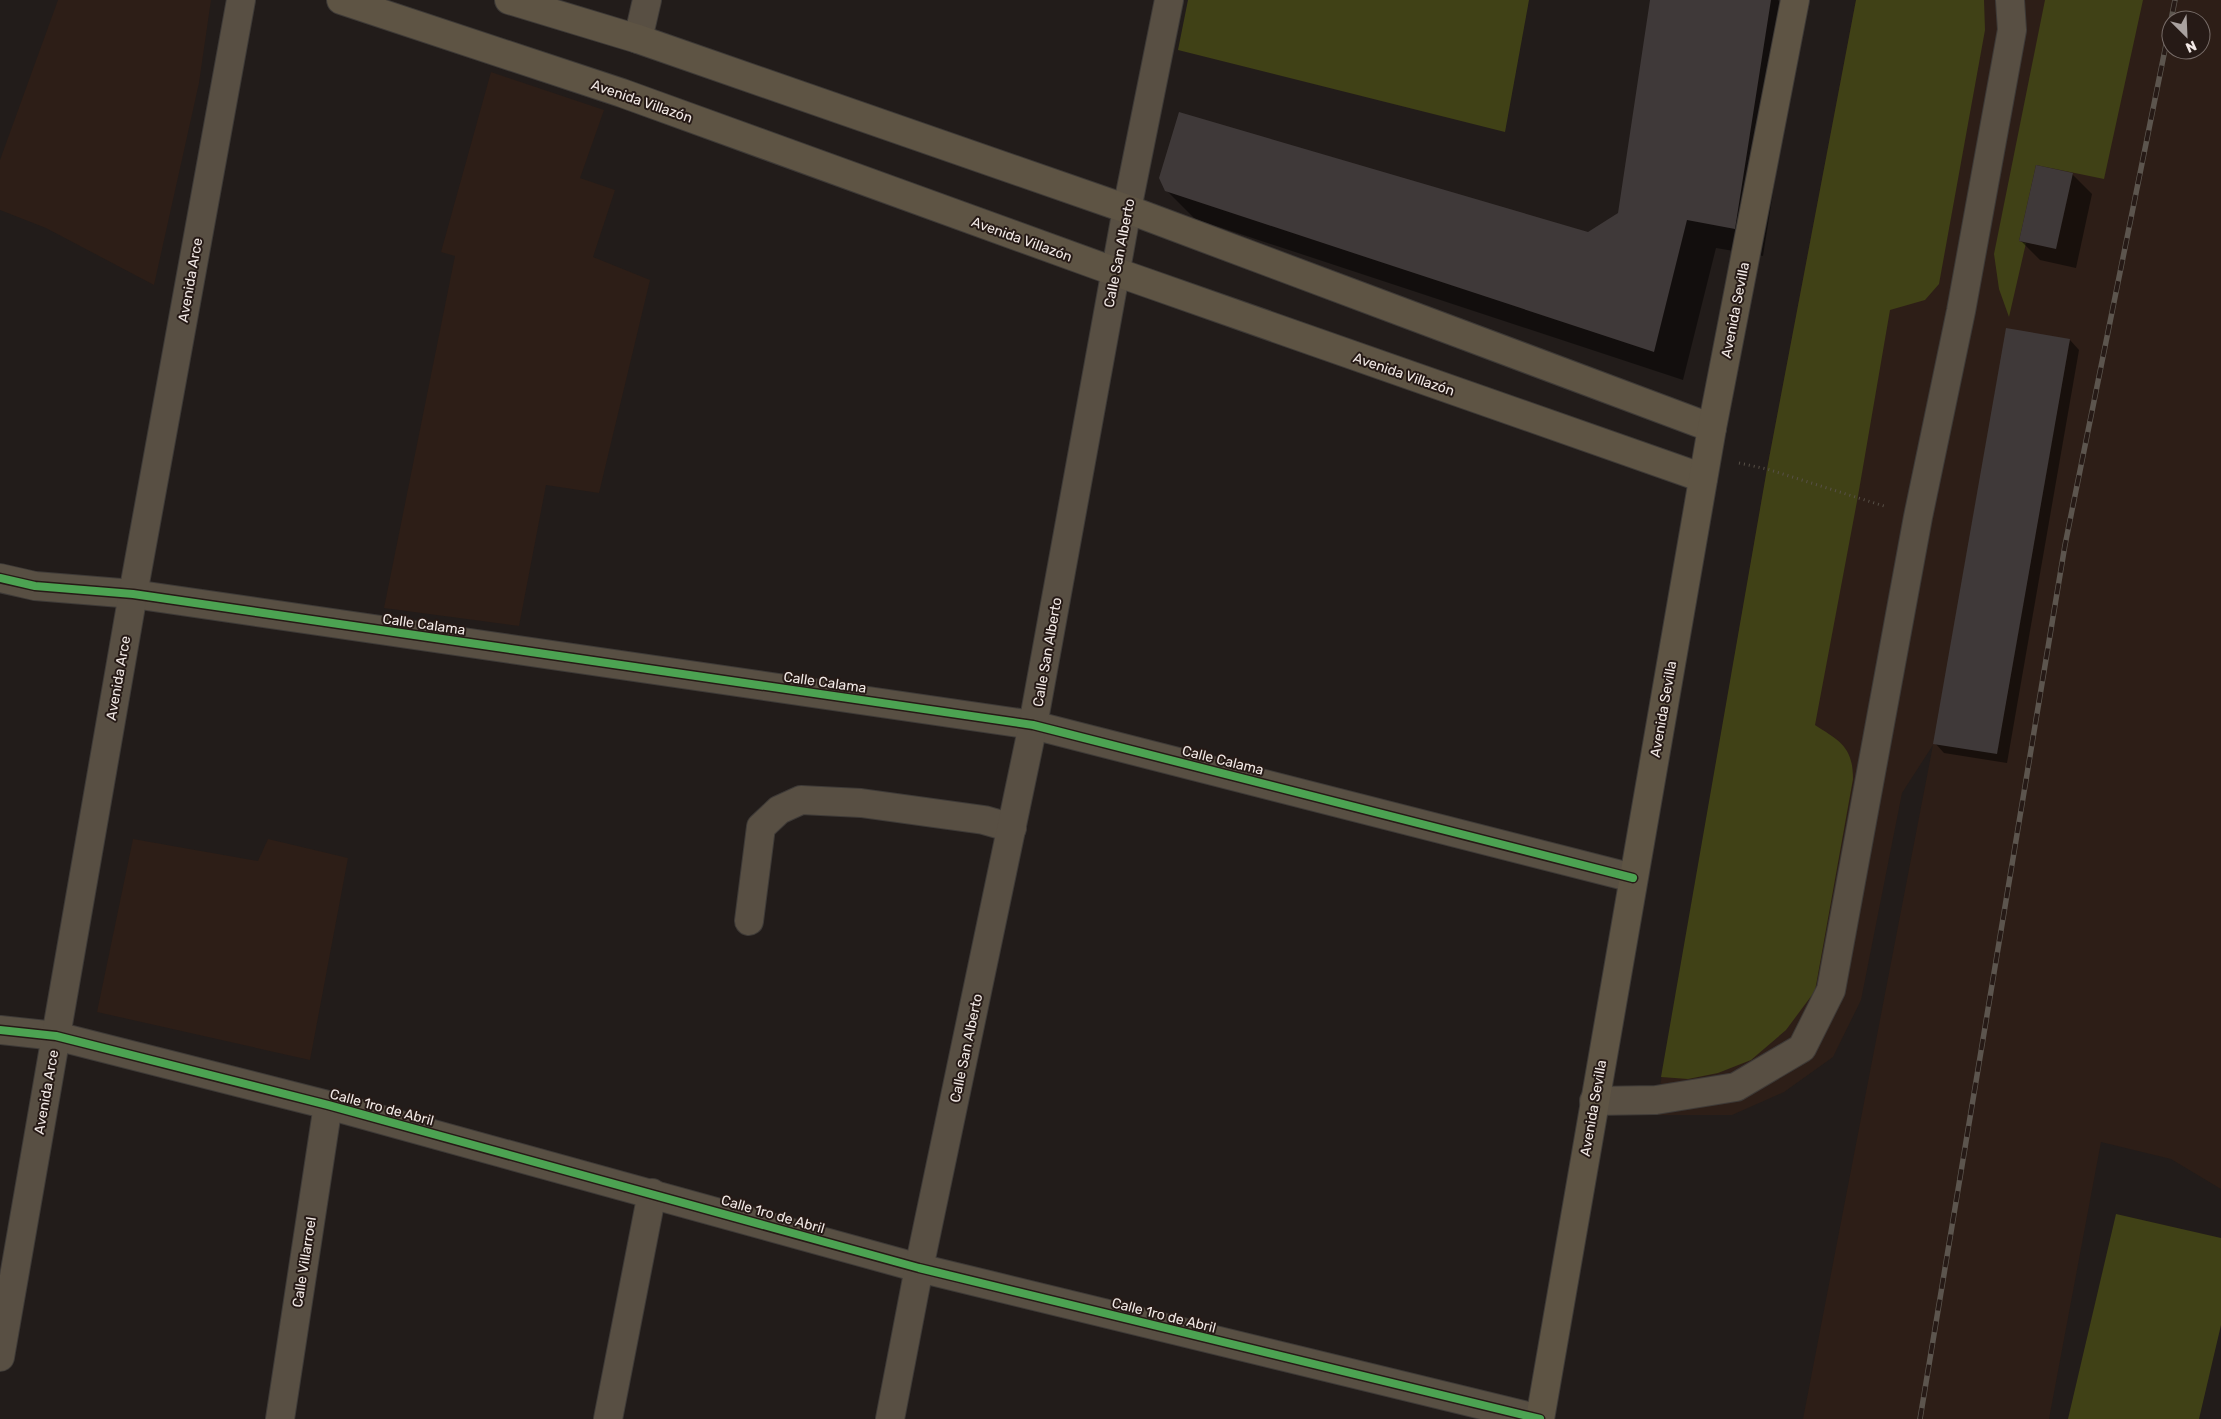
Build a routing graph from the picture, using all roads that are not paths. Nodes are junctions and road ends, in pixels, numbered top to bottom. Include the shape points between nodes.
1 (242, 0) edge
2 (341, 0) edge
3 (509, 0) edge
4 (647, 0) edge
5 (1169, 0) edge
6 (1794, 0) edge
7 (2010, 0) edge
8 (638, 39) junction
9 (1127, 209) junction
10 (1116, 272) junction
11 (1712, 428) junction
12 (1703, 478) junction
13 (0, 578) edge
14 (133, 594) junction
15 (1033, 725) junction
16 (1012, 828) junction
17 (1633, 878) junction
18 (749, 921) dead end
19 (0, 1030) edge
20 (56, 1036) junction
21 (1594, 1101) junction
22 (328, 1105) junction
23 (652, 1193) junction
24 (920, 1268) junction
25 (0, 1357) edge
26 (280, 1419) edge
27 (608, 1419) edge
28 (890, 1419) edge
29 (1540, 1419) edge

1 - 14 street, Avenida Arce
2 - 10 main road, Avenida Villazón via 622,93
3 - 8 main road
4 - 8 street
5 - 9 street, Calle San Alberto
6 - 11 main road, Avenida Sevilla
7 - 21 street via 2012,30 1963,302 1918,518 1831,990 1802,1048 1736,1087 1656,1100
8 - 9 main road
9 - 10 street, Calle San Alberto
9 - 11 main road
10 - 12 main road, Avenida Villazón
10 - 15 street, Calle San Alberto
11 - 12 main road, Avenida Sevilla
12 - 17 main road, Avenida Sevilla
13 - 14 street, Calle Calama via 35,586
14 - 15 street, Calle Calama
14 - 20 street, Avenida Arce
15 - 16 street, Calle San Alberto
15 - 17 street, Calle Calama
16 - 18 street via 984,820 871,804 801,800 779,810 762,827
16 - 24 street, Calle San Alberto
17 - 21 main road, Avenida Sevilla
19 - 20 street, Calle 1ro de Abril
20 - 22 street, Calle 1ro de Abril
20 - 25 street, Avenida Arce
21 - 29 main road, Avenida Sevilla
22 - 23 street, Calle 1ro de Abril
22 - 26 street, Calle Villarroel
23 - 24 street, Calle 1ro de Abril
23 - 27 street
24 - 28 street, Calle San Alberto
24 - 29 street, Calle 1ro de Abril

